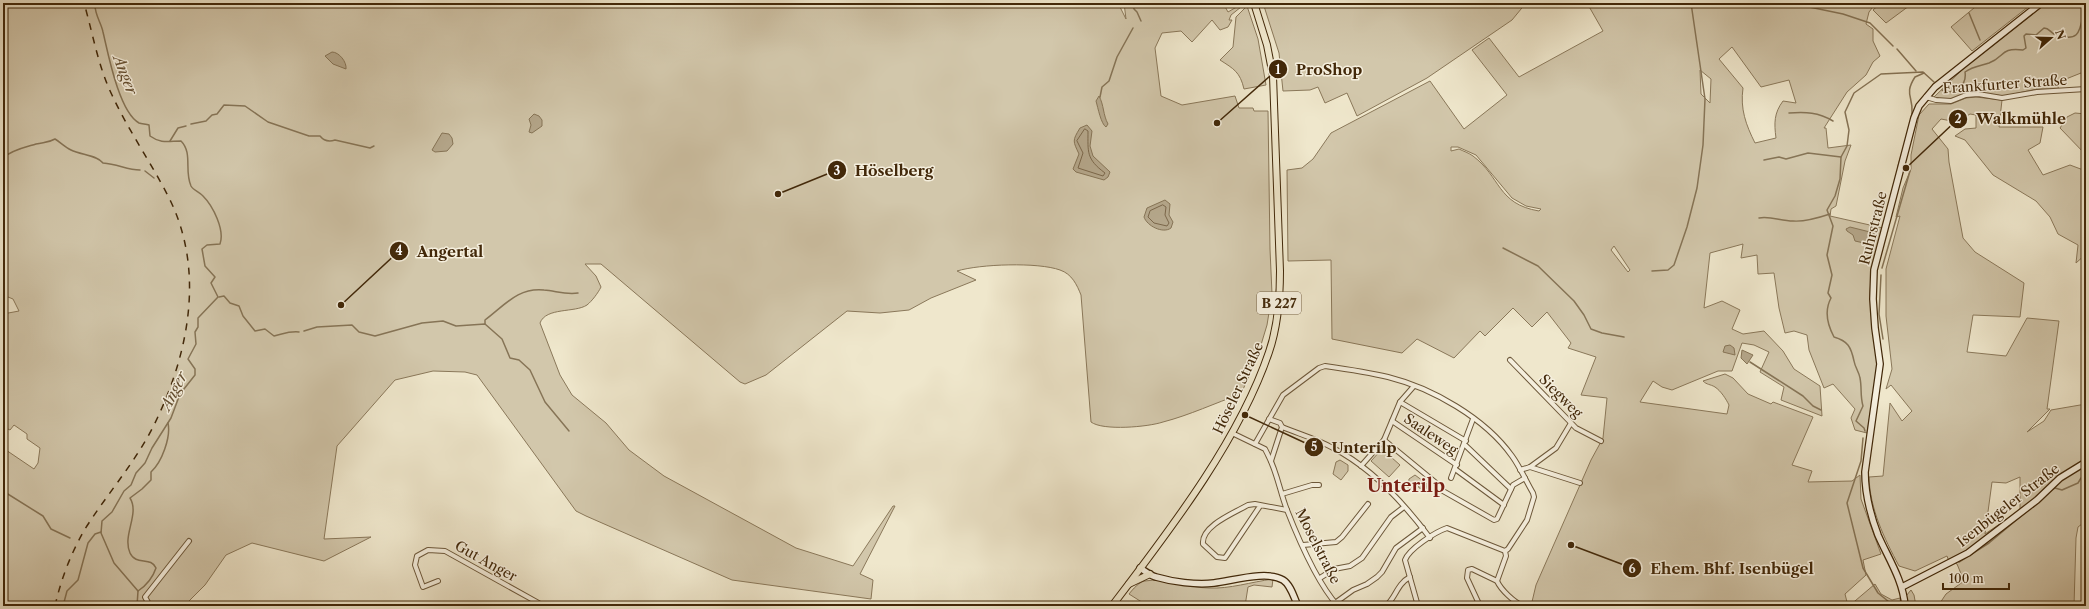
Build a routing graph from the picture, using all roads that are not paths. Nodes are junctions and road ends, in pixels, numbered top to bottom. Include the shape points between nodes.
1 (1254, 3) edge
2 (2041, 3) edge
3 (2086, 89) edge
4 (1926, 97) junction
5 (1510, 360) dead end
6 (1414, 386) junction
7 (1400, 402) junction
8 (1269, 419) junction
9 (1473, 419) junction
10 (1392, 421) junction
11 (1572, 423) junction
12 (1282, 428) junction
13 (1232, 433) junction
14 (1384, 440) junction
15 (1601, 441) dead end
16 (1465, 443) junction
17 (1255, 444) junction
18 (1271, 461) junction
19 (2086, 462) edge
20 (1361, 466) junction
21 (1456, 467) junction
22 (1530, 467) junction
23 (1520, 470) junction
24 (1451, 478) dead end
25 (1525, 478) junction
26 (1580, 483) dead end
27 (1319, 485) dead end
28 (1512, 489) junction
29 (1282, 494) junction
30 (1368, 504) dead end
31 (1504, 505) junction
32 (1260, 506) junction
33 (1404, 507) junction
34 (1287, 510) junction
35 (1423, 528) junction
36 (1430, 538) junction
37 (189, 541) dead end
38 (1303, 545) junction
39 (1504, 551) junction
40 (1140, 568) junction
41 (1150, 574) junction
42 (1410, 577) junction
43 (1320, 578) junction
44 (438, 581) dead end
45 (1497, 581) junction
46 (1128, 585) junction
47 (1902, 587) junction
48 (1337, 604) edge
49 (150, 606) edge
50 (544, 606) edge
51 (1112, 606) edge
52 (1298, 606) edge
53 (1386, 606) edge
54 (1418, 606) edge
55 (1480, 606) edge
56 (1523, 606) edge
57 (1905, 606) edge

1 - 13 main road, Höseler Straße / B 227 via 1268,45 1273,76 1280,298 1270,352
2 - 4 main road, Ruhrstraße via 1935,87
3 - 4 street, Frankfurter Straße via 2037,92 2002,98 1966,95 1951,101
4 - 47 main road, Ruhrstraße via 1914,118 1876,262 1873,299 1880,364 1865,472 1865,490 1878,534
5 - 11 street, Siegweg
6 - 7 street
6 - 8 street via 1388,377 1325,366 1283,395
6 - 9 street via 1437,396
7 - 10 street
7 - 16 street
8 - 12 street via 1280,423
8 - 17 street
9 - 16 street
9 - 23 street via 1497,439
10 - 14 street
10 - 21 street, Saaleweg
11 - 15 street, Siegweg via 1576,428
11 - 22 street via 1556,448
12 - 18 street
12 - 20 street via 1324,443
13 - 17 street, Moselstraße
13 - 40 main road, Höseler Straße / B 227 via 1186,505
14 - 20 street
14 - 31 street via 1443,491 1494,520
16 - 21 street
16 - 28 street
17 - 18 street, Moselstraße via 1265,449
18 - 29 street, Moselstraße
19 - 47 main road, Isenbügeler Straße via 2060,478 2037,500 1968,553
20 - 33 street via 1389,488
21 - 24 street
21 - 31 street, Saaleweg
22 - 23 street
22 - 26 street
23 - 25 street
25 - 28 street
25 - 39 street via 1534,496 1527,520 1512,544
27 - 29 street, Moselstraße
28 - 31 street
29 - 34 street, Moselstraße
30 - 38 street via 1336,542
32 - 32 street via 1248,505 1207,529 1202,538 1203,544 1217,557 1225,558
32 - 34 street
33 - 35 street
33 - 43 street via 1391,517 1362,558 1350,566 1334,569
34 - 38 street, Moselstraße
35 - 36 street
35 - 48 street via 1396,548 1378,577 1352,590
36 - 39 street via 1447,528
36 - 42 street via 1407,554 1405,560
37 - 49 street via 145,597
38 - 43 street, Moselstraße
39 - 45 street via 1506,556
40 - 41 main road
40 - 46 main road, Höseler Straße / B 227
41 - 46 main road
41 - 52 main road via 1155,577 1197,583 1273,576 1283,580 1290,587
42 - 53 street via 1400,583 1392,600
42 - 54 street
43 - 48 street, Moselstraße
44 - 50 street, Gut Anger via 423,587 415,565 417,556 428,550 445,551
45 - 55 street via 1472,569 1468,570 1467,578
45 - 56 street via 1499,586
46 - 51 main road, Höseler Straße / B 227
47 - 57 main road, Ruhrstraße

